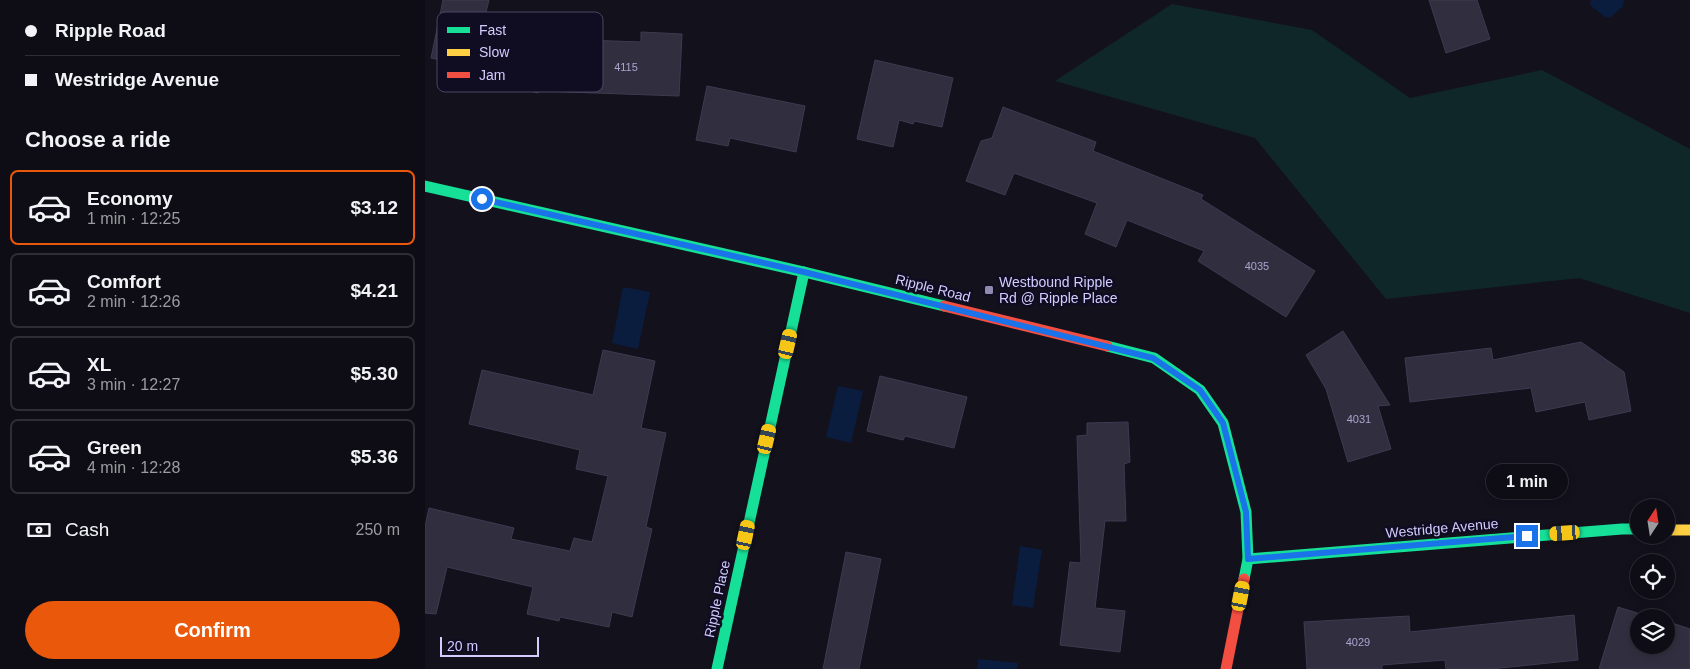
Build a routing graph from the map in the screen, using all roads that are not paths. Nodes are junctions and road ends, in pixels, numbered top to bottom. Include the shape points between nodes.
1 (425, 186) edge
2 (804, 272) junction
3 (1630, 529) edge
4 (1675, 530) edge
5 (1690, 530) edge
6 (1248, 559) junction
7 (717, 669) edge
8 (1226, 669) edge

1 - 2 street, Ripple Road
2 - 6 street, Ripple Road via 1153,358 1200,390 1223,423 1246,512
2 - 7 street, Ripple Place
3 - 6 street, Westridge Avenue
4 - 5 street
6 - 8 street, Ripple Road

